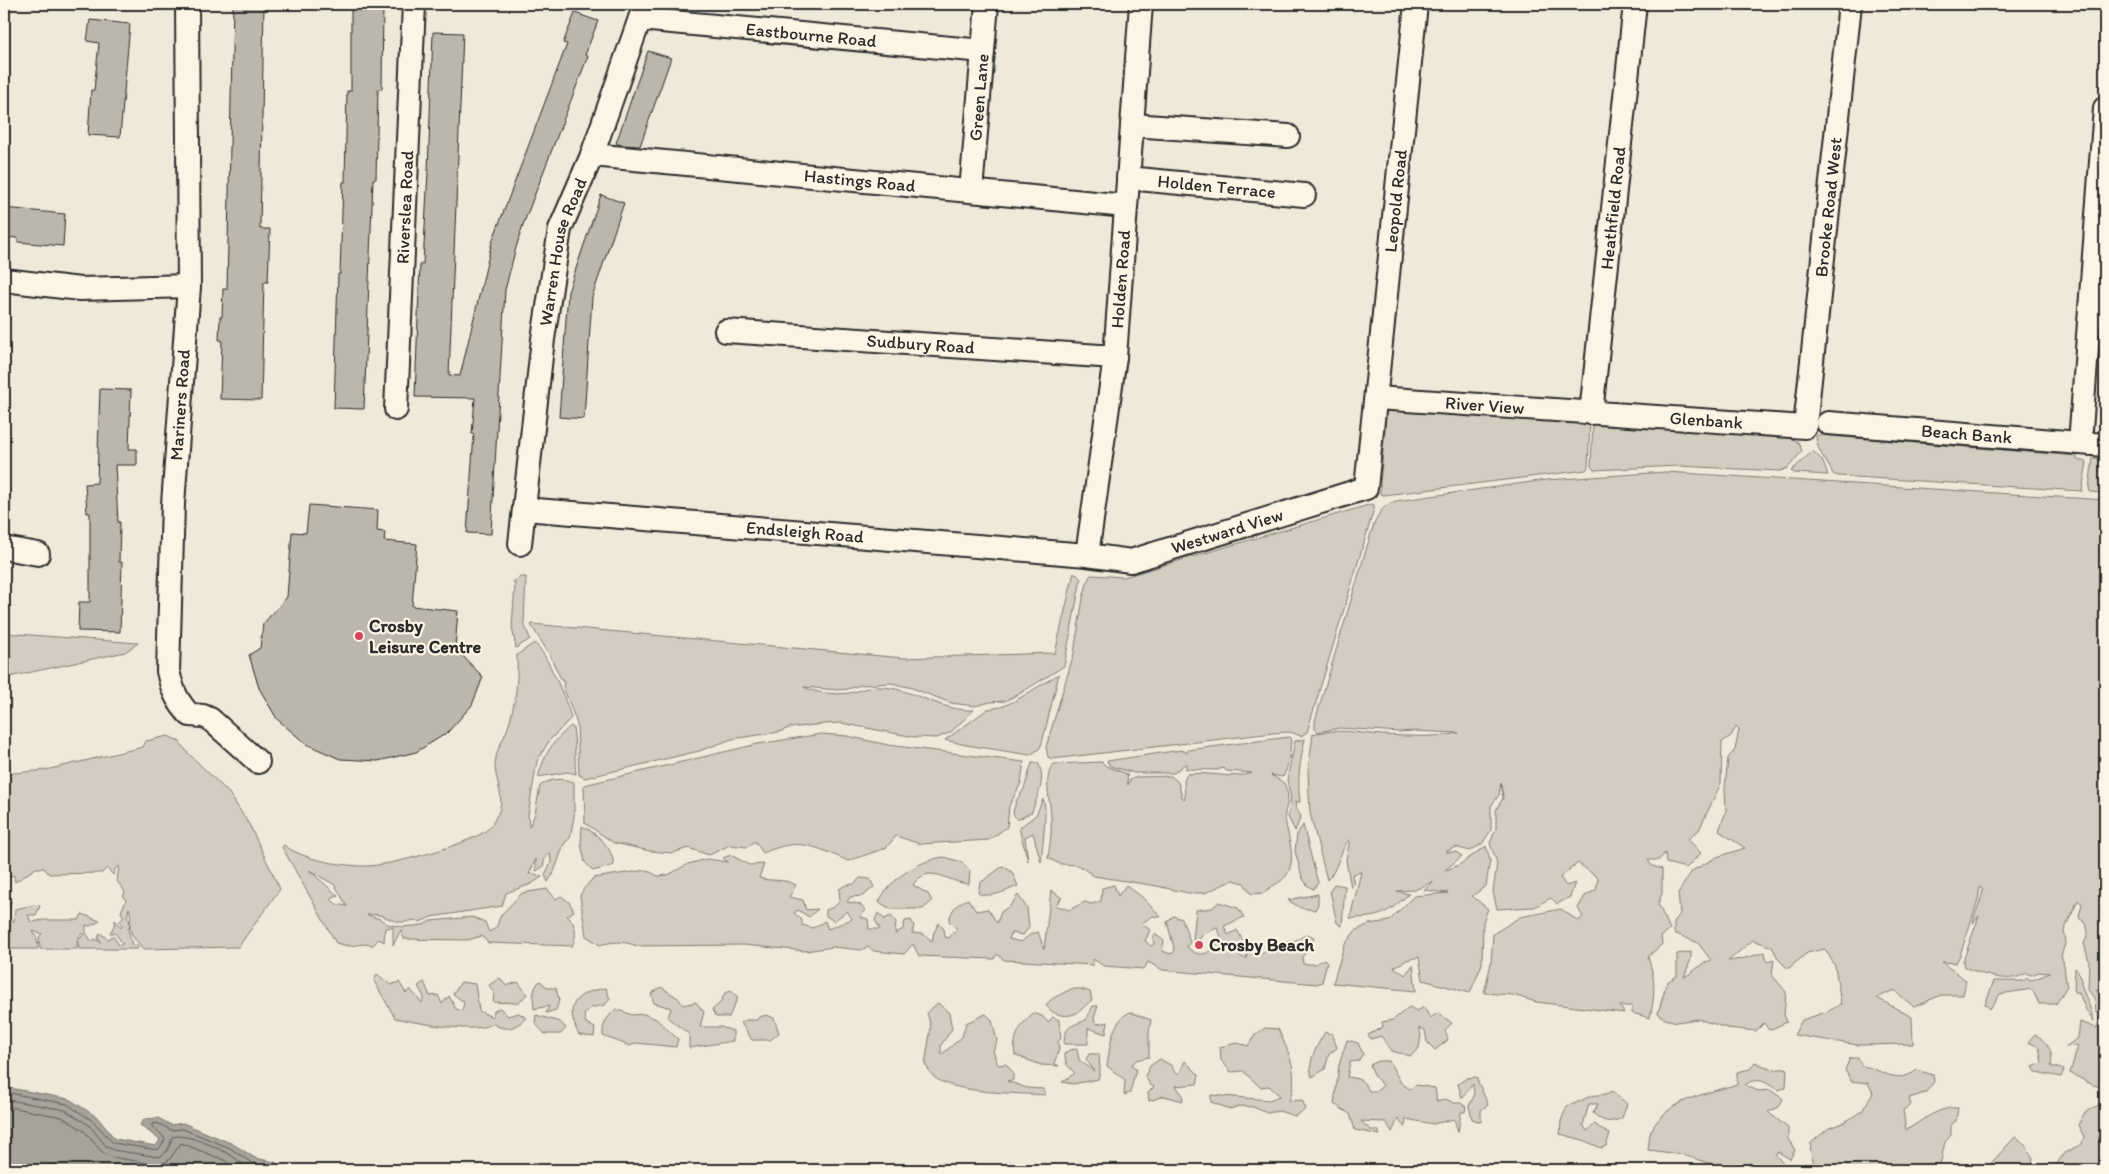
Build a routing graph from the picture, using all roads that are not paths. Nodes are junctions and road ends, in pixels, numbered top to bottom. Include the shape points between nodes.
1 (187, 4) edge
2 (414, 4) edge
3 (987, 4) edge
4 (1141, 4) edge
5 (1416, 4) edge
6 (1635, 4) edge
7 (1850, 4) edge
8 (643, 11) edge
9 (983, 51) junction
10 (2105, 108) edge
11 (1132, 125) junction
12 (1288, 136) dead end
13 (592, 156) junction
14 (1128, 178) junction
15 (971, 191) junction
16 (1304, 196) dead end
17 (1126, 206) junction
18 (4, 280) edge
19 (189, 286) junction
20 (726, 331) dead end
21 (1115, 357) junction
22 (1377, 398) junction
23 (396, 409) dead end
24 (1806, 410) joint
25 (1590, 413) junction
26 (1828, 424) dead end
27 (2080, 443) junction
28 (2105, 445) edge
29 (1366, 488) joint
30 (524, 510) junction
31 (520, 544) dead end
32 (4, 548) edge
33 (38, 554) dead end
34 (1088, 555) junction
35 (258, 762) dead end

1 - 19 street, Mariners Road
2 - 23 street, Riverslea Road
3 - 9 street, Green Lane
4 - 11 street, Holden Road
5 - 22 street, Leopold Road
6 - 25 street, Heathfield Road
7 - 24 street, Brooke Road West
8 - 9 street, Eastbourne Road
8 - 13 street, Warren House Road
9 - 15 street, Green Lane
10 - 27 street
11 - 12 street
11 - 14 street, Holden Road
13 - 15 street, Hastings Road
13 - 30 street, Warren House Road via 560,229 543,339
14 - 16 street, Holden Terrace
14 - 17 street, Holden Road
15 - 17 street, Hastings Road
17 - 21 street, Holden Road
18 - 19 street via 80,289
19 - 35 street, Mariners Road via 173,504 168,671 180,705 190,715 210,719
20 - 21 street, Sudbury Road
21 - 34 street, Holden Road
22 - 25 street, River View
22 - 29 street, Leopold Road
24 - 25 street, Glenbank via 1804,426
26 - 27 street, Beach Bank
27 - 28 street, Beach Bank
29 - 34 street, Westward View via 1131,561
30 - 31 street, Warren House Road
30 - 34 street, Endsleigh Road
32 - 33 street

